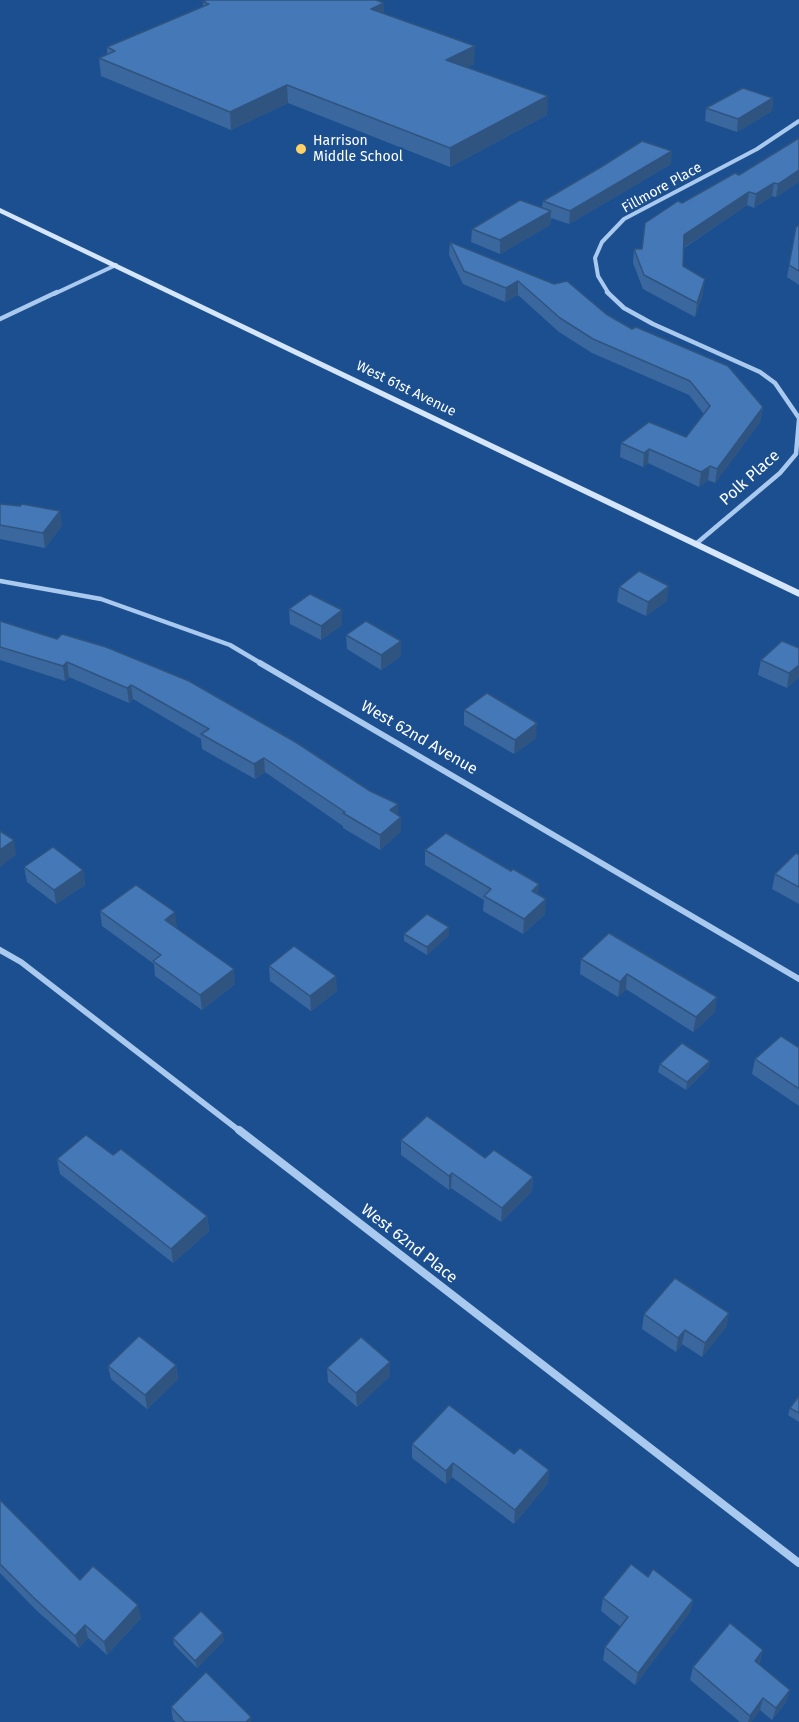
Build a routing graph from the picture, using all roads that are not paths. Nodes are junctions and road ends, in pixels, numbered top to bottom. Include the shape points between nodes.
1 (799, 121) edge
2 (0, 210) edge
3 (116, 265) junction
4 (0, 319) edge
5 (799, 419) edge
6 (697, 543) junction
7 (0, 582) edge
8 (799, 594) edge
9 (0, 950) edge
10 (799, 979) edge
11 (799, 1563) edge

1 - 5 street, Fillmore Place via 757,149 624,219 603,242 595,258 598,276 624,308 760,372 775,383
2 - 3 main road, West 61st Avenue
3 - 4 street
3 - 6 main road, West 61st Avenue
5 - 6 street, Polk Place via 796,454 780,473
6 - 8 main road, West 61st Avenue
7 - 10 street, West 62nd Avenue via 100,599 230,645
9 - 11 street, West 62nd Place via 30,969

